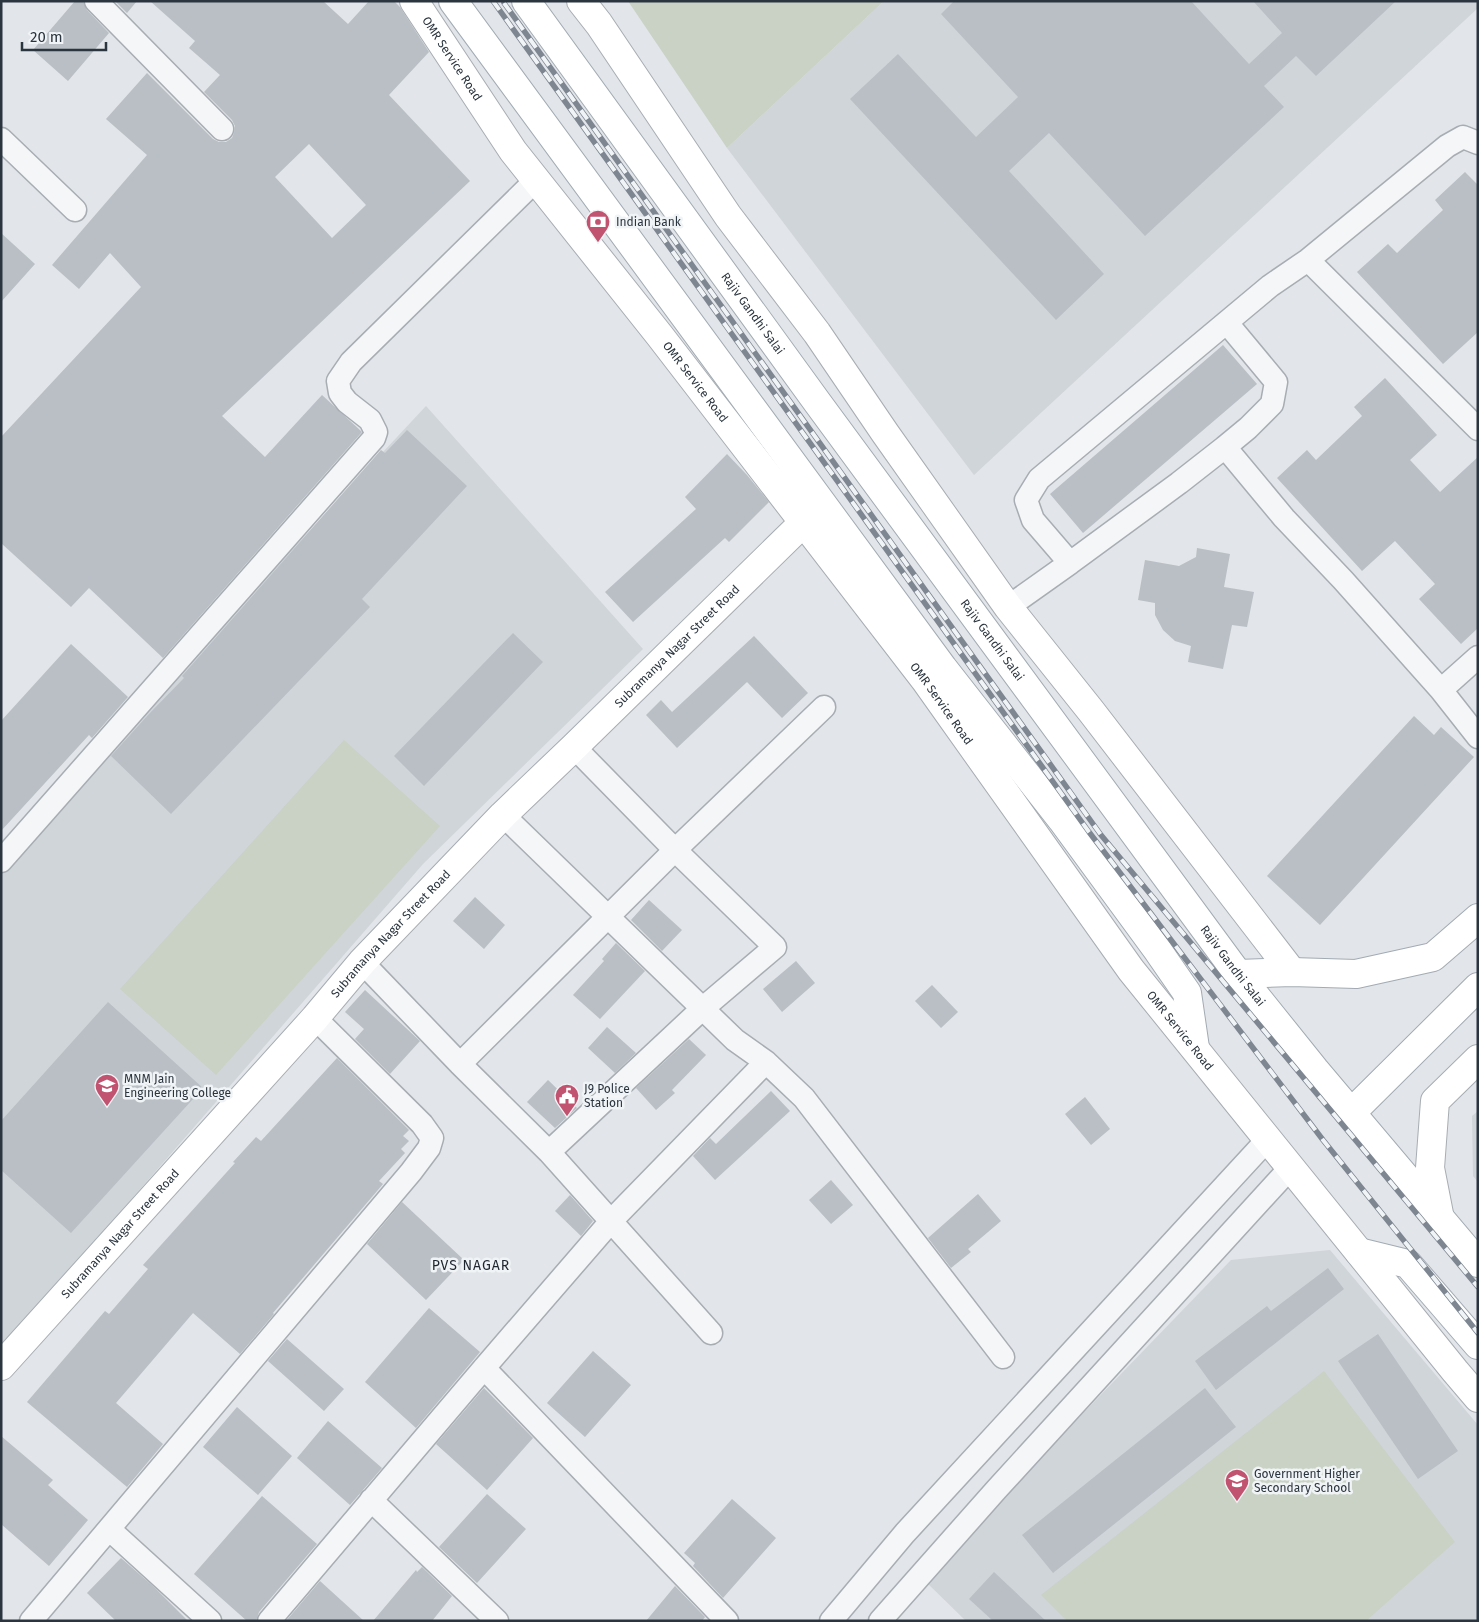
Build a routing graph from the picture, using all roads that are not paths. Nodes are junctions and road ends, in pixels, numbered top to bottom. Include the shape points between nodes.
1 (96, 1) edge
2 (414, 1) edge
3 (452, 1) edge
4 (526, 1) edge
5 (581, 1) edge
6 (222, 129) dead end
7 (1, 139) edge
8 (1478, 144) edge
9 (536, 180) junction
10 (75, 210) dead end
11 (1308, 260) junction
12 (1227, 323) junction
13 (1478, 429) edge
14 (1225, 447) junction
15 (827, 509) junction
16 (803, 523) junction
17 (1070, 563) junction
18 (1008, 607) junction
19 (1478, 657) edge
20 (1440, 690) junction
21 (824, 707) dead end
22 (1478, 737) edge
23 (574, 747) junction
24 (503, 815) junction
25 (675, 850) junction
26 (1, 861) edge
27 (608, 917) junction
28 (1478, 918) edge
29 (362, 962) junction
30 (1292, 972) junction
31 (1238, 974) junction
32 (1478, 987) edge
33 (702, 1009) junction
34 (315, 1018) junction
35 (1195, 1048) junction
36 (1478, 1059) edge
37 (766, 1062) junction
38 (460, 1064) junction
39 (1352, 1112) junction
40 (1268, 1138) junction
41 (549, 1152) junction
42 (1291, 1167) junction
43 (1440, 1219) junction
44 (612, 1220) junction
45 (1360, 1252) junction
46 (1476, 1258) edge
47 (711, 1332) dead end
48 (1478, 1345) edge
49 (1003, 1357) dead end
50 (1, 1366) edge
51 (484, 1368) junction
52 (1478, 1398) edge
53 (371, 1500) junction
54 (108, 1529) junction
55 (31, 1621) edge
56 (210, 1621) edge
57 (268, 1621) edge
58 (497, 1621) edge
59 (727, 1621) edge
60 (831, 1621) edge
61 (880, 1621) edge

1 - 6 street
2 - 9 street, OMR Service Road via 513,151
3 - 15 street
4 - 31 street, Rajiv Gandhi Salai
5 - 18 street via 728,216 817,333
7 - 10 street
8 - 11 street via 1463,137 1447,146
9 - 16 street, OMR Service Road
9 - 26 street via 351,362 338,381 340,393 370,420 376,432 374,438
11 - 12 street via 1270,286
11 - 13 street
12 - 14 street via 1276,382 1272,404
12 - 17 street via 1039,479 1026,500 1033,520
14 - 17 street
14 - 20 street via 1284,518 1344,580
15 - 16 street, Subramanya Nagar Street Road
15 - 35 street via 944,668 1062,820 1187,993
16 - 23 street, Subramanya Nagar Street Road
16 - 35 street, OMR Service Road via 924,680 1131,970
17 - 18 street
18 - 30 street
19 - 20 street
20 - 22 street
21 - 25 street
23 - 24 street, Subramanya Nagar Street Road
23 - 25 street
24 - 27 street
24 - 29 street, Subramanya Nagar Street Road
25 - 27 street
25 - 33 street via 775,947
27 - 33 street
27 - 38 street
28 - 30 street via 1433,957 1356,974
29 - 34 street, Subramanya Nagar Street Road
29 - 38 street
30 - 31 street
31 - 39 street, Rajiv Gandhi Salai
32 - 39 street
33 - 37 street via 735,1040
33 - 41 street
34 - 50 street, Subramanya Nagar Street Road
34 - 54 street via 422,1124 432,1138 429,1148
35 - 40 street, OMR Service Road
36 - 43 street via 1435,1101 1430,1168
37 - 44 street
37 - 49 street via 804,1098
38 - 41 street
39 - 43 street, Rajiv Gandhi Salai
40 - 42 street, OMR Service Road
40 - 60 street via 905,1533
41 - 44 street
42 - 45 street, OMR Service Road
42 - 61 street
43 - 46 street, Rajiv Gandhi Salai
44 - 47 street
44 - 51 street
45 - 48 street via 1408,1264
45 - 52 street, OMR Service Road
51 - 53 street
51 - 59 street
53 - 57 street
53 - 58 street
54 - 55 street
54 - 56 street

